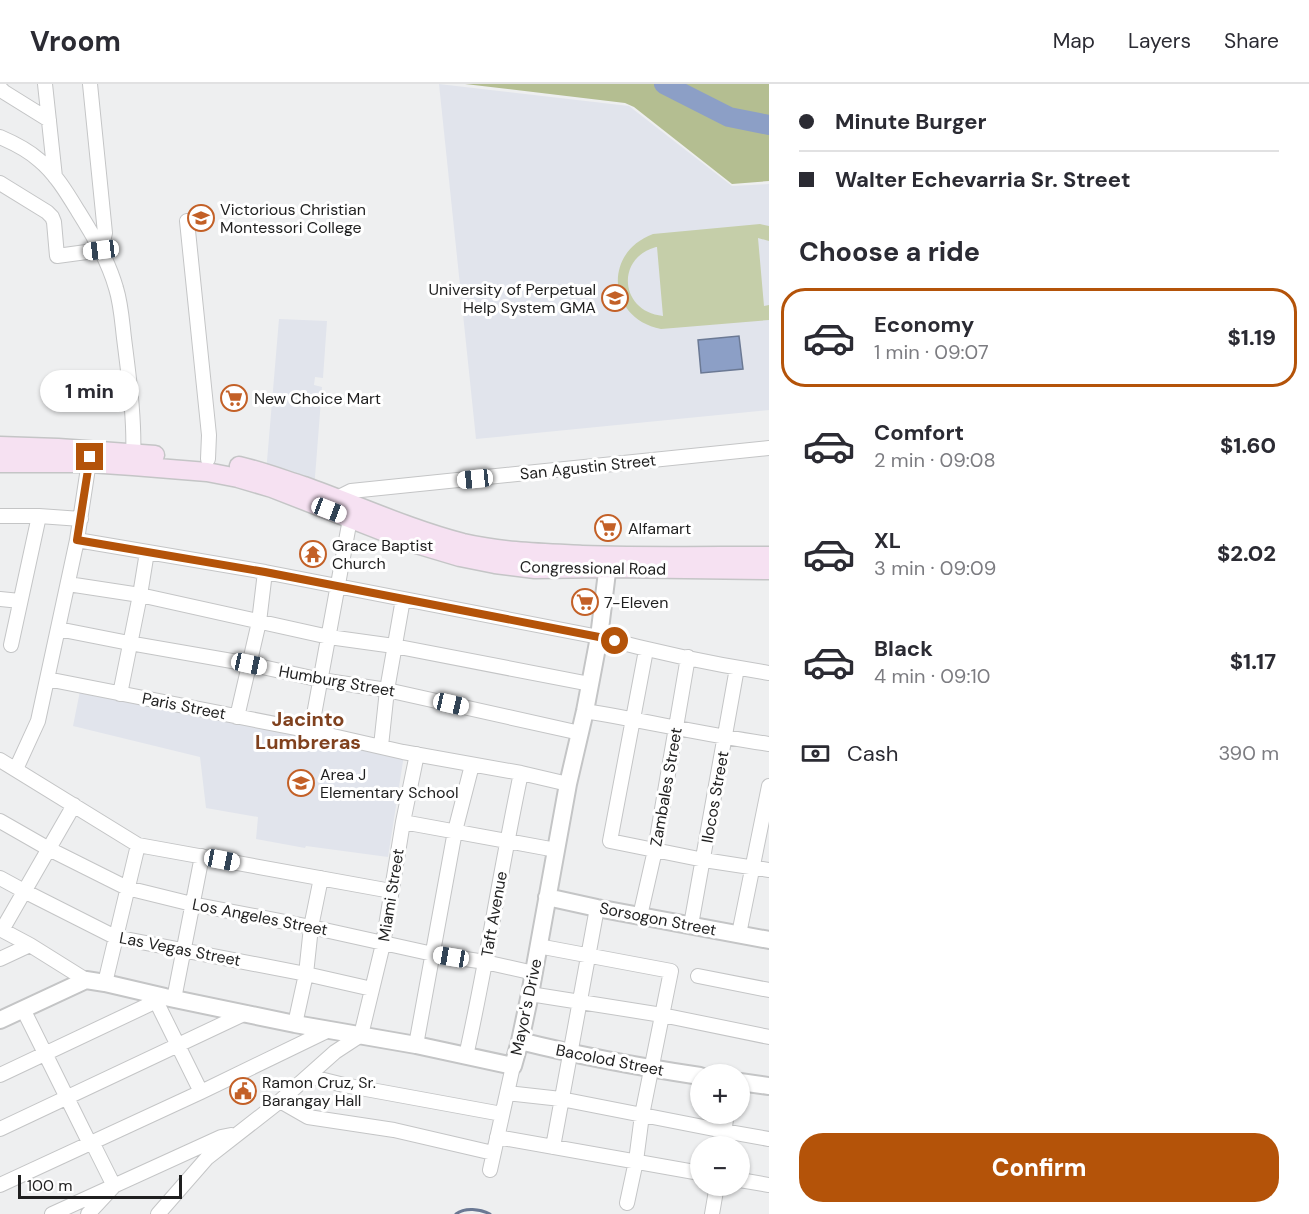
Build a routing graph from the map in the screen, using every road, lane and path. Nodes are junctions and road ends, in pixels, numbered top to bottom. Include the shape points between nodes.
1 (45, 84) edge
2 (90, 84) edge
3 (0, 88) edge
4 (49, 120) junction
5 (0, 137) edge
6 (55, 177) junction
7 (0, 183) edge
8 (187, 221) dead end
9 (101, 250) junction
10 (0, 446) edge
11 (769, 448) edge
12 (90, 457) junction
13 (208, 459) junction
14 (133, 460) junction
15 (0, 463) edge
16 (337, 498) junction
17 (353, 512) junction
18 (39, 516) junction
19 (1, 518) edge
20 (81, 519) junction
21 (77, 540) junction
22 (147, 552) junction
23 (769, 556) edge
24 (608, 562) junction
25 (769, 570) edge
26 (265, 572) junction
27 (68, 584) junction
28 (338, 587) junction
29 (140, 595) junction
30 (0, 599) edge
31 (403, 599) junction
32 (20, 601) junction
33 (259, 622) junction
34 (58, 629) junction
35 (329, 637) junction
36 (599, 637) junction
37 (129, 643) junction
38 (11, 645) dead end
39 (394, 646) junction
40 (646, 650) junction
41 (688, 657) junction
42 (249, 664) junction
43 (737, 668) junction
44 (769, 673) edge
45 (47, 679) junction
46 (321, 680) junction
47 (590, 684) junction
48 (387, 690) junction
49 (120, 694) junction
50 (585, 711) junction
51 (237, 717) junction
52 (632, 719) junction
53 (676, 729) junction
54 (311, 731) junction
55 (580, 733) junction
56 (725, 738) junction
57 (769, 744) edge
58 (381, 746) junction
59 (417, 754) junction
60 (0, 760) edge
61 (471, 765) junction
62 (16, 769) junction
63 (521, 773) junction
64 (568, 784) junction
65 (769, 786) edge
66 (74, 805) junction
67 (0, 821) edge
68 (403, 822) junction
69 (455, 831) junction
70 (506, 840) junction
71 (138, 845) junction
72 (49, 849) junction
73 (556, 850) junction
74 (655, 850) junction
75 (202, 856) junction
76 (704, 860) junction
77 (753, 867) junction
78 (769, 870) edge
79 (0, 878) edge
80 (321, 878) junction
81 (127, 888) junction
82 (24, 891) junction
83 (391, 891) junction
84 (547, 897) junction
85 (192, 904) junction
86 (597, 908) junction
87 (640, 916) junction
88 (691, 925) junction
89 (311, 927) junction
90 (1, 929) edge
91 (739, 934) junction
92 (115, 937) junction
93 (769, 940) edge
94 (383, 944) junction
95 (30, 945) junction
96 (538, 946) junction
97 (184, 950) junction
98 (433, 954) junction
99 (587, 956) junction
100 (0, 959) edge
101 (485, 962) junction
102 (534, 973) junction
103 (306, 974) junction
104 (698, 976) dead end
105 (86, 980) junction
106 (105, 983) junction
107 (372, 989) junction
108 (769, 990) edge
109 (530, 994) junction
110 (165, 999) junction
111 (579, 1002) junction
112 (23, 1009) junction
113 (246, 1013) junction
114 (662, 1015) junction
115 (0, 1020) edge
116 (295, 1024) junction
117 (329, 1029) junction
118 (361, 1035) junction
119 (769, 1037) edge
120 (520, 1041) junction
121 (178, 1045) junction
122 (416, 1045) junction
123 (569, 1053) junction
124 (45, 1055) junction
125 (466, 1056) junction
126 (513, 1065) junction
127 (651, 1068) junction
128 (690, 1074) edge
129 (0, 1075) edge
130 (308, 1076) junction
131 (750, 1083) edge
132 (769, 1086) edge
133 (201, 1092) junction
134 (507, 1093) junction
135 (67, 1098) junction
136 (561, 1099) junction
137 (280, 1101) junction
138 (502, 1114) junction
139 (642, 1115) junction
140 (725, 1124) edge
141 (0, 1129) edge
142 (724, 1131) junction
143 (238, 1134) junction
144 (723, 1136) edge
145 (497, 1137) junction
146 (769, 1139) edge
147 (91, 1143) junction
148 (553, 1147) junction
149 (493, 1153) junction
150 (636, 1161) junction
151 (490, 1170) dead end
152 (690, 1171) edge
153 (750, 1182) edge
154 (0, 1185) edge
155 (769, 1185) edge
156 (114, 1186) junction
157 (715, 1196) edge
158 (627, 1203) dead end
159 (52, 1214) edge
160 (88, 1214) edge
161 (158, 1214) edge
162 (712, 1214) edge

1 - 4 street
2 - 9 street via 105,233
3 - 4 street
4 - 6 street
5 - 6 street via 41,161
6 - 9 street
7 - 9 street via 52,217 57,256
8 - 13 street via 209,435
9 - 14 street via 120,302 129,372
10 - 12 main road, Congressional Road
11 - 16 street, San Agustin Street via 351,492
12 - 14 main road, Congressional Road
12 - 15 main road, Congressional Road
12 - 20 street
13 - 14 main road, Congressional Road
13 - 16 main road, Congressional Road via 276,476
14 - 17 main road, Congressional Road via 238,478
16 - 17 main road, Congressional Road
17 - 24 main road, Congressional Road via 413,543 495,564 535,569
17 - 28 street
18 - 19 street
18 - 20 street
18 - 32 street
20 - 21 street
21 - 22 street
21 - 27 street
22 - 26 street
22 - 29 street
23 - 24 main road, Congressional Road
24 - 25 main road, Congressional Road
24 - 36 street, Mayor's Drive
26 - 28 street
26 - 33 street
27 - 29 street
27 - 34 street
28 - 31 street
28 - 35 street
29 - 33 street
29 - 37 street
30 - 32 street
31 - 36 street
31 - 39 street
32 - 38 street
33 - 35 street
33 - 42 street
34 - 37 street, Humburg Street
34 - 45 street
35 - 39 street
35 - 46 street
36 - 40 street
36 - 47 street, Mayor's Drive
37 - 42 street, Humburg Street
37 - 49 street
39 - 47 street
39 - 48 street
40 - 41 street
40 - 52 street
41 - 43 street
41 - 53 street, Zambales Street
42 - 46 street, Humburg Street
42 - 51 street
43 - 44 street
43 - 56 street, Ilocos Street
45 - 49 street, Paris Street
45 - 62 street via 38,721
46 - 48 street, Humburg Street
46 - 54 street
47 - 50 street, Mayor's Drive
48 - 55 street, Humburg Street
48 - 58 street
49 - 51 street, Paris Street
50 - 52 street
50 - 55 street, Mayor's Drive
51 - 54 street, Paris Street
52 - 53 street
52 - 74 street via 610,841
53 - 56 street
53 - 74 street, Zambales Street
54 - 58 street, Paris Street
55 - 64 street, Mayor's Drive
56 - 57 street
56 - 76 street, Ilocos Street
58 - 59 street, Paris Street
59 - 61 street, Paris Street
59 - 68 street, Miami Street
60 - 62 street
61 - 63 street, Paris Street
61 - 69 street
62 - 66 street
63 - 64 street, Paris Street
63 - 70 street, Taft Avenue
64 - 73 street, Mayor's Drive
65 - 77 street
66 - 71 street
66 - 72 street
67 - 72 street, Los Angeles Street
68 - 69 street
68 - 83 street, Miami Street
69 - 70 street
69 - 98 street
70 - 73 street
70 - 101 street, Taft Avenue
71 - 75 street
71 - 81 street
72 - 81 street, Los Angeles Street
72 - 82 street
73 - 84 street, Mayor's Drive
74 - 76 street
74 - 87 street, Zambales Street
75 - 80 street
75 - 85 street
76 - 77 street
76 - 88 street, Ilocos Street
77 - 78 street
77 - 91 street
79 - 82 street, Las Vegas Street
80 - 83 street
80 - 89 street
81 - 85 street, Los Angeles Street
81 - 92 street
82 - 90 street
82 - 92 street, Las Vegas Street
83 - 94 street, Miami Street
84 - 86 street, Sorsogon Street
84 - 96 street, Mayor's Drive
85 - 89 street, Los Angeles Street
85 - 97 street
86 - 87 street, Sorsogon Street
86 - 99 street
87 - 88 street, Sorsogon Street
88 - 91 street, Sorsogon Street
89 - 94 street, Los Angeles Street
89 - 103 street
90 - 95 street, Mayor's Drive
91 - 93 street, Sorsogon Street
92 - 97 street, Las Vegas Street
92 - 106 street
94 - 98 street, Los Angeles Street
94 - 107 street, Miami Street
95 - 100 street
95 - 105 street, Mayor's Drive
96 - 99 street
96 - 102 street, Mayor's Drive
97 - 103 street, Las Vegas Street
97 - 110 street
98 - 101 street, Los Angeles Street
98 - 122 street
99 - 111 street
99 - 114 street via 671,971
101 - 102 street, Los Angeles Street
101 - 125 street, Taft Avenue
102 - 109 street, Mayor's Drive
103 - 107 street, Las Vegas Street
103 - 116 street
104 - 108 street
105 - 106 street, Mayor's Drive
105 - 112 street
106 - 110 street, Mayor's Drive
107 - 118 street, Miami Street
109 - 111 street
109 - 120 street, Mayor's Drive
110 - 113 street, Mayor's Drive
110 - 121 street
110 - 124 street
111 - 114 street
111 - 123 street
112 - 115 street
112 - 124 street
113 - 116 street, Mayor's Drive
113 - 121 street
114 - 119 street
114 - 127 street
116 - 117 street, Mayor's Drive
117 - 118 street, Mayor's Drive
117 - 133 street
118 - 122 street, Mayor's Drive
118 - 130 street
120 - 123 street, Bacolod Street
120 - 126 street, Mayor's Drive
121 - 133 street
121 - 135 street
122 - 125 street, Mayor's Drive
123 - 127 street, Bacolod Street
123 - 136 street
124 - 129 street
124 - 135 street
125 - 126 street, Mayor's Drive
126 - 134 street
127 - 128 street, Bacolod Street
127 - 139 street
130 - 137 street
130 - 138 street
131 - 132 street
133 - 147 street
134 - 136 street
134 - 138 street
135 - 141 street
135 - 147 street
136 - 139 street
136 - 148 street
137 - 143 street
137 - 149 street via 308,1117 394,1130
138 - 145 street
139 - 142 street
139 - 150 street
140 - 142 street
142 - 144 street
142 - 146 street
143 - 156 street via 226,1135
143 - 161 street via 207,1158
145 - 148 street
145 - 149 street
147 - 154 street
147 - 156 street
148 - 150 street
149 - 151 street
150 - 152 street
150 - 158 street
153 - 155 street
156 - 159 street
156 - 160 street
157 - 162 street

